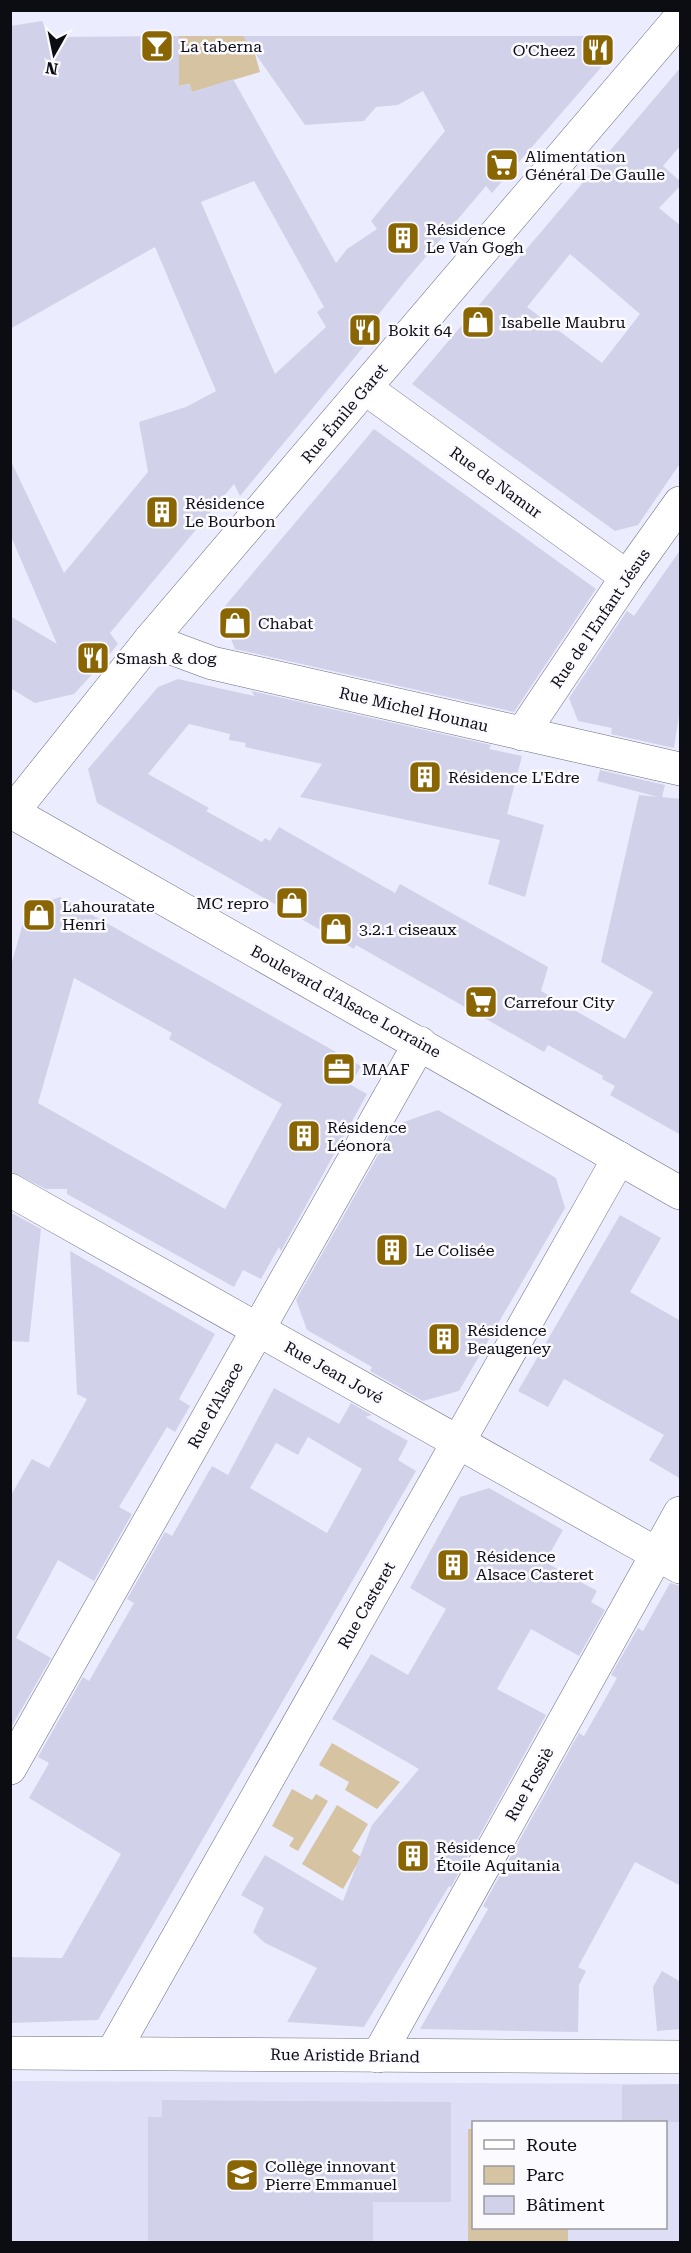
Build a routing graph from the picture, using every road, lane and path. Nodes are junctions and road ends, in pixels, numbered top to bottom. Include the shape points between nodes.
1 (681, 18) edge
2 (365, 388) junction
3 (678, 511) edge
4 (627, 577) junction
5 (150, 640) junction
6 (522, 734) junction
7 (681, 769) edge
8 (11, 813) edge
9 (420, 1043) junction
10 (618, 1158) junction
11 (10, 1190) edge
12 (681, 1193) edge
13 (258, 1330) junction
14 (458, 1442) junction
15 (681, 1513) edge
16 (669, 1560) edge
17 (10, 1768) edge
18 (113, 2052) junction
19 (10, 2053) edge
20 (378, 2056) junction
21 (681, 2057) edge

1 - 2 street, Rue Émile Garet
2 - 4 street, Rue de Namur
2 - 5 street, Rue Émile Garet
3 - 4 street, Rue de l'Enfant Jésus
4 - 6 street, Rue de l'Enfant Jésus
5 - 6 street, Rue Michel Hounau via 212,663
5 - 8 street, Rue Émile Garet
6 - 7 street, Rue Michel Hounau
8 - 9 street, Boulevard d'Alsace Lorraine
9 - 10 street, Boulevard d'Alsace Lorraine
9 - 13 street, Rue d'Alsace
10 - 12 street, Boulevard d'Alsace Lorraine
10 - 14 street, Rue Casteret
11 - 13 street, Rue Jean Jové
13 - 14 street, Rue Jean Jové
13 - 17 street, Rue d'Alsace
14 - 16 street, Rue Jean Jové
14 - 18 street, Rue Casteret
15 - 16 street, Rue Fossiè
16 - 20 street, Rue Fossiè
18 - 19 street, Rue Aristide Briand
18 - 20 street, Rue Aristide Briand
20 - 21 street, Rue Aristide Briand

